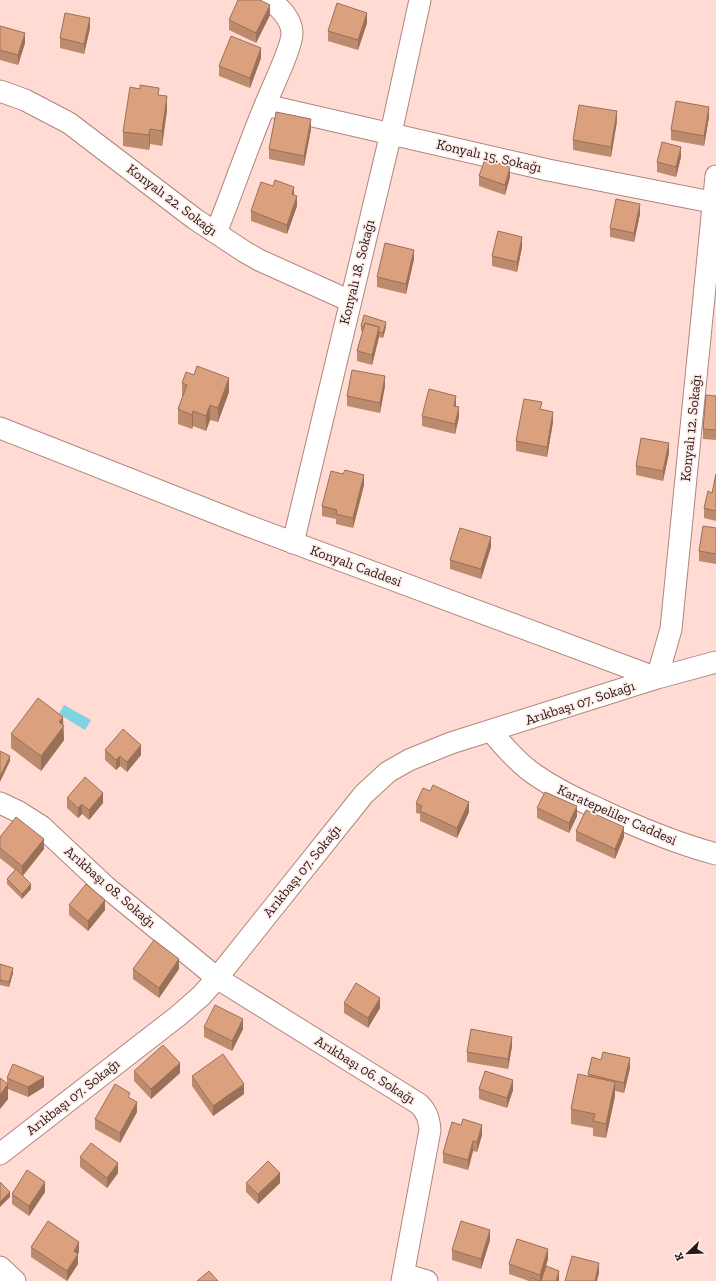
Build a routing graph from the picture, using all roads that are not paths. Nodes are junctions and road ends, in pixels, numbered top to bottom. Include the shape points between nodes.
1 (270, 0) edge
2 (420, 0) edge
3 (0, 91) edge
4 (265, 105) junction
5 (391, 133) junction
6 (716, 176) edge
7 (715, 203) edge
8 (216, 234) junction
9 (350, 301) junction
10 (0, 428) edge
11 (293, 543) junction
12 (716, 662) edge
13 (657, 678) junction
14 (491, 731) junction
15 (0, 803) edge
16 (716, 854) edge
17 (217, 978) junction
18 (0, 1154) edge
19 (0, 1268) edge
20 (403, 1277) edge
21 (15, 1281) edge
22 (427, 1281) edge

1 - 4 street via 282,10 292,32 289,46
2 - 5 street, Konyalı 18. Sokağı
3 - 8 street, Konyalı 22. Sokağı via 69,123
4 - 5 street, Konyalı 15. Sokağı
4 - 8 street
5 - 7 street, Konyalı 15. Sokağı via 548,170
5 - 9 street, Konyalı 18. Sokağı
6 - 7 street, Konyalı 12. Sokağı
7 - 13 street, Konyalı 12. Sokağı via 671,629
8 - 9 street, Konyalı 22. Sokağı via 259,260
9 - 11 street, Konyalı 18. Sokağı
10 - 11 street, Konyalı Caddesi
11 - 13 street, Konyalı Caddesi
12 - 13 street
13 - 14 street, Arıkbaşı 07. Sokağı
14 - 16 street, Karatepeliler Caddesi via 516,760 554,787 655,834
14 - 17 street, Arıkbaşı 07. Sokağı via 451,743 409,760 388,772 364,794
15 - 17 street, Arıkbaşı 08. Sokağı via 41,826 105,886
17 - 18 street, Arıkbaşı 07. Sokağı via 178,1016
17 - 20 street, Arıkbaşı 06. Sokağı via 419,1104 425,1111 430,1130
19 - 21 street
20 - 22 street

